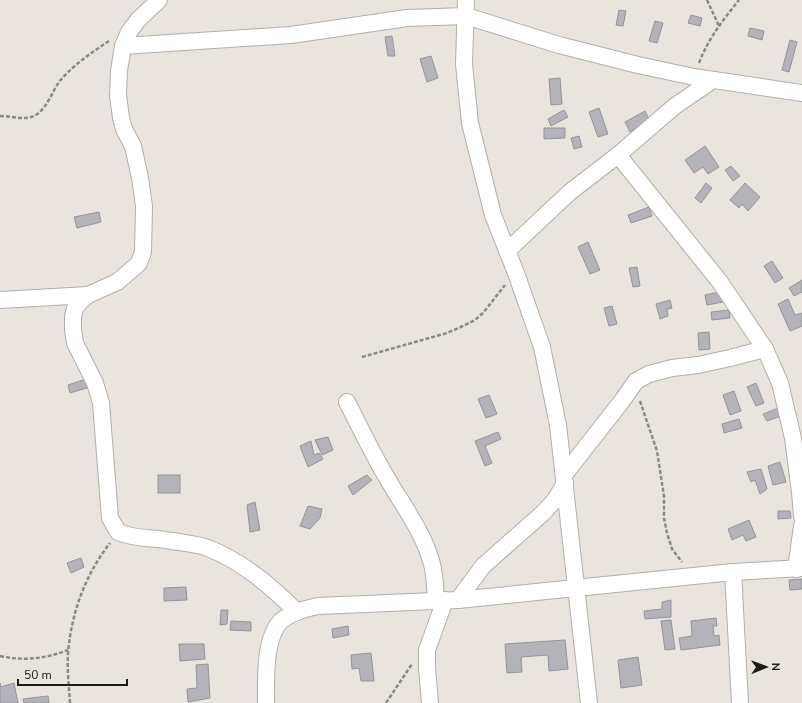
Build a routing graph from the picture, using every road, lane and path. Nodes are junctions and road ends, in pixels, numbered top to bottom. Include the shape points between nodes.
1 (159, 0) edge
2 (466, 0) edge
3 (707, 0) edge
4 (740, 0) edge
5 (466, 16) junction
6 (719, 26) junction
7 (119, 41) junction
8 (694, 77) junction
9 (713, 80) junction
10 (802, 93) edge
11 (0, 116) edge
12 (618, 155) junction
13 (507, 251) junction
14 (516, 273) junction
15 (88, 296) junction
16 (0, 300) edge
17 (765, 349) junction
18 (362, 357) dead end
19 (636, 381) junction
20 (347, 402) dead end
21 (565, 479) junction
22 (802, 516) edge
23 (802, 526) edge
24 (118, 532) junction
25 (799, 569) edge
26 (734, 572) junction
27 (693, 576) junction
28 (577, 588) junction
29 (446, 600) junction
30 (297, 612) junction
31 (69, 650) junction
32 (427, 650) junction
33 (0, 656) edge
34 (70, 703) edge
35 (266, 703) edge
36 (386, 703) edge
37 (430, 703) edge
38 (589, 703) edge
39 (740, 703) edge

1 - 7 street
2 - 5 street
3 - 6 path
4 - 6 path
5 - 7 street via 407,18 291,35
5 - 8 street via 572,48
5 - 13 street via 464,64 470,123 493,215
6 - 8 path via 703,53
7 - 11 path via 88,55 76,65 36,115 27,118
7 - 15 street via 118,95 121,118 133,146 144,206 142,252 139,263 129,272 116,282
8 - 9 street
9 - 10 street
9 - 12 street via 675,106
12 - 13 street via 570,192
12 - 17 street via 720,282
13 - 14 street
14 - 18 path via 484,313 463,326
14 - 21 street via 542,347 558,425
15 - 16 street
15 - 24 street via 75,308 73,330 75,343 96,383 101,403 110,518
17 - 19 street via 672,368 649,374
17 - 22 street via 780,383 793,438
19 - 21 street
19 - 27 path via 641,406 657,451 667,533 672,549
20 - 29 street via 366,441 416,524
21 - 28 street
21 - 29 street via 555,500 543,513
23 - 25 street
24 - 30 street via 131,537 170,540 207,548 254,573
24 - 31 path via 100,556 78,603
25 - 26 street
26 - 27 street
26 - 39 street
27 - 28 street
28 - 29 street
28 - 38 street
29 - 30 street via 318,606
29 - 32 street
30 - 35 street via 281,621 274,631 269,648
31 - 33 path via 35,659
31 - 34 path
32 - 36 path via 408,668
32 - 37 street

